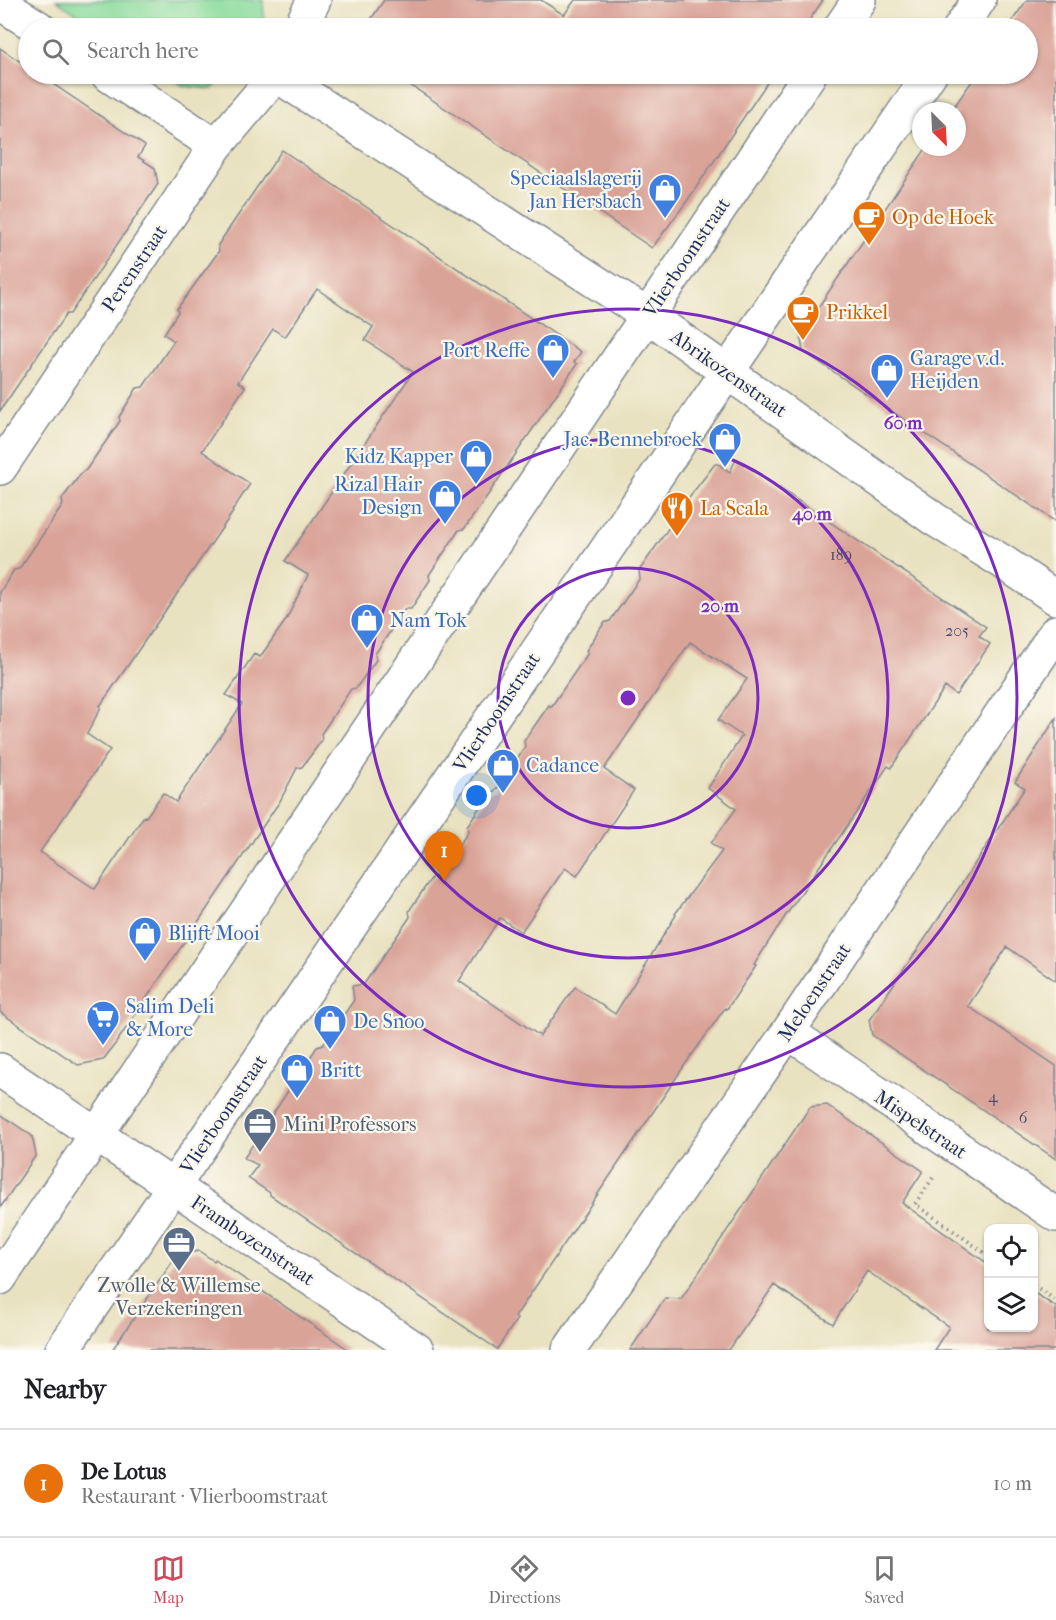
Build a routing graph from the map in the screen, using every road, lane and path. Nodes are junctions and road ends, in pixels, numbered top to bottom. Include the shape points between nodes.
1 (314, 0) edge
2 (859, 0) edge
3 (979, 0) edge
4 (0, 3) edge
5 (23, 18) edge
6 (305, 18) edge
7 (847, 18) edge
8 (967, 18) edge
9 (122, 84) edge
10 (269, 84) edge
11 (292, 84) edge
12 (803, 84) edge
13 (923, 84) edge
14 (216, 146) junction
15 (647, 315) junction
16 (726, 372) junction
17 (0, 468) edge
18 (1056, 598) edge
19 (1056, 632) edge
20 (788, 1032) junction
21 (0, 1070) edge
22 (96, 1135) junction
23 (934, 1177) dead end
24 (174, 1187) junction
25 (1056, 1215) edge
26 (984, 1252) edge
27 (0, 1278) edge
28 (1038, 1288) edge
29 (1056, 1301) edge
30 (62, 1350) edge
31 (417, 1350) edge
32 (569, 1350) edge

1 - 6 street
2 - 7 street
3 - 8 street
4 - 5 street
9 - 14 street
10 - 14 street, Perenstraat
11 - 15 street, Abrikozenstraat
12 - 15 street, Vlierboomstraat
13 - 16 street, Vlierboomstraat
14 - 17 street, Perenstraat
15 - 16 street, Abrikozenstraat
15 - 22 street, Vlierboomstraat
16 - 18 street, Abrikozenstraat via 934,519
16 - 24 street, Vlierboomstraat
19 - 20 street, Meloenstraat
20 - 25 street, Mispelstraat
20 - 32 street, Meloenstraat
21 - 22 street, Frambozenstraat
22 - 24 street, Frambozenstraat
22 - 27 street, Vlierboomstraat
23 - 26 path via 915,1204
24 - 30 street, Vlierboomstraat
24 - 31 street, Frambozenstraat
28 - 29 path

